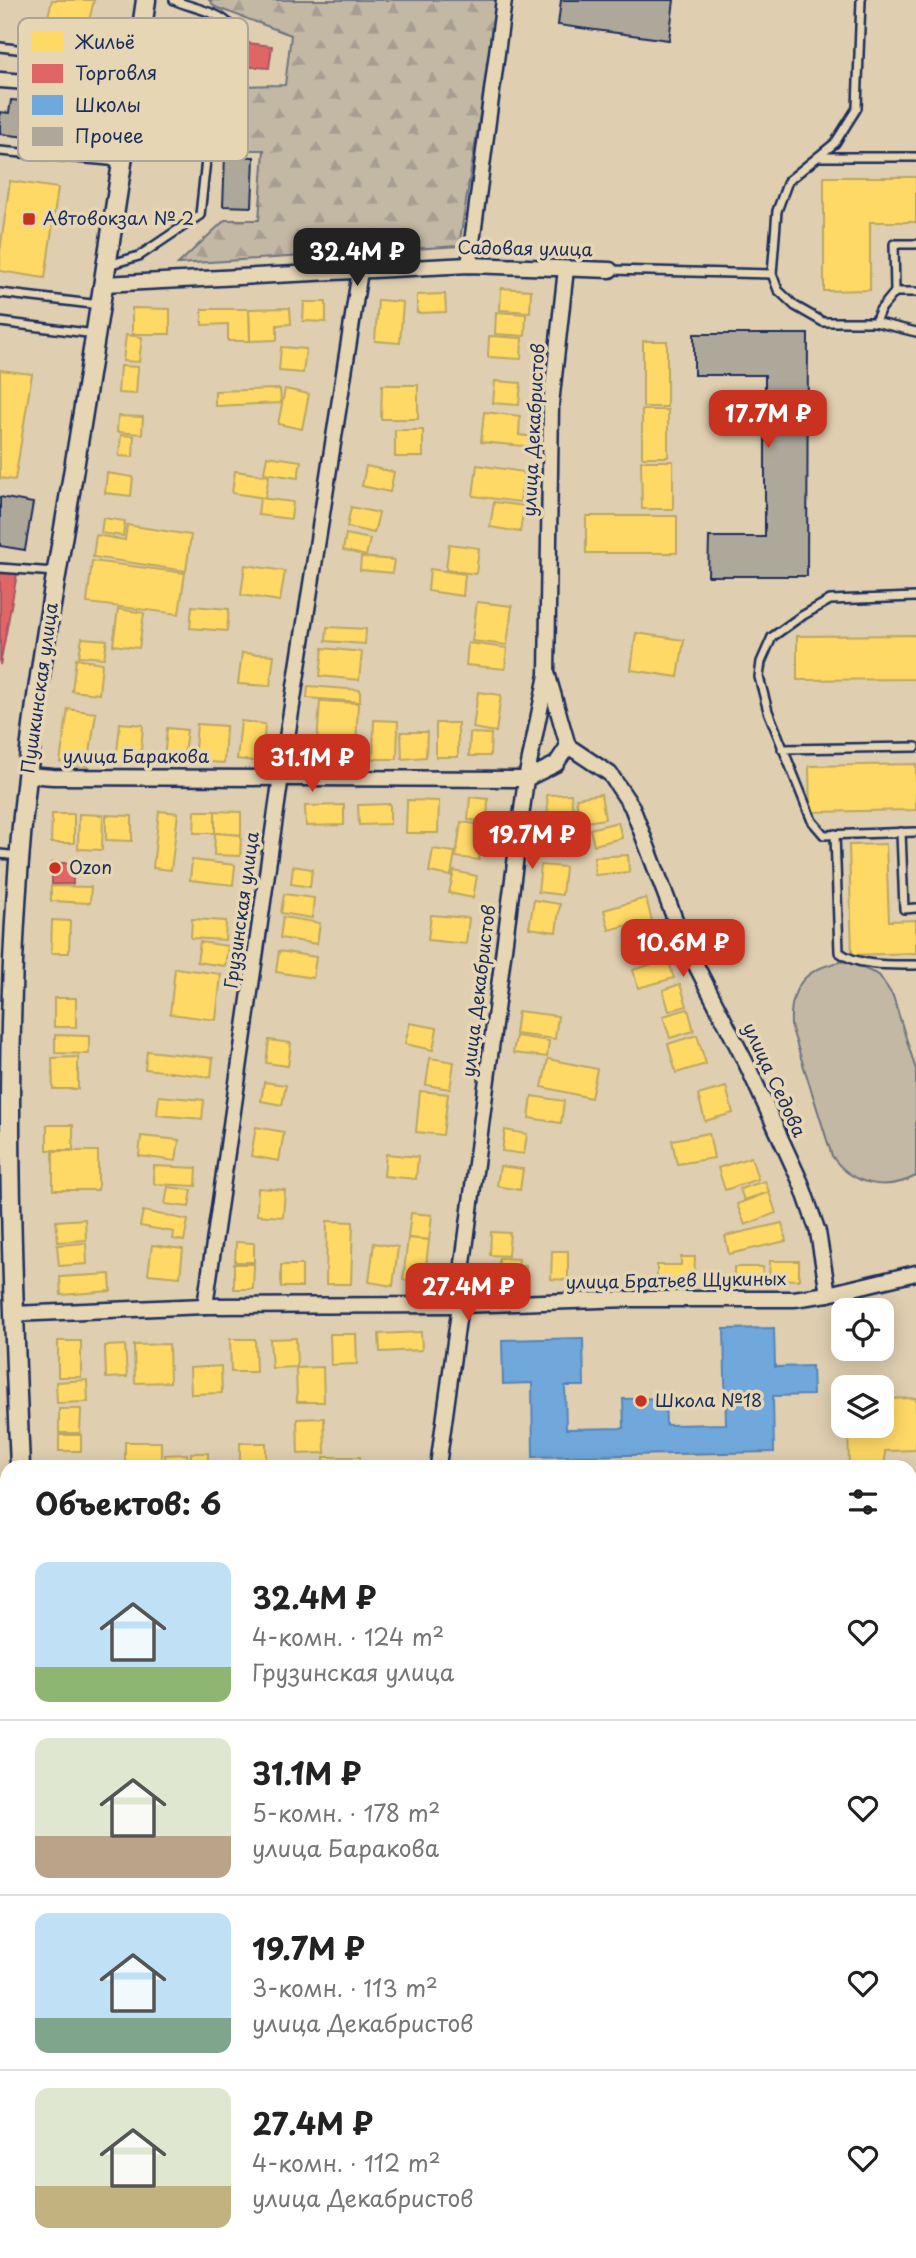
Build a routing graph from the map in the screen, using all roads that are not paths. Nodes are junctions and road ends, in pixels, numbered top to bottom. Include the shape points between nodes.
1 (146, 0) edge
2 (174, 0) edge
3 (504, 0) edge
4 (860, 0) edge
5 (143, 18) edge
6 (221, 18) edge
7 (0, 47) edge
8 (18, 49) edge
9 (0, 80) edge
10 (18, 82) edge
11 (0, 151) edge
12 (18, 153) edge
13 (819, 157) junction
14 (916, 157) edge
15 (103, 161) edge
16 (206, 161) edge
17 (124, 163) joint
18 (916, 244) edge
19 (107, 265) junction
20 (469, 265) junction
21 (566, 269) junction
22 (610, 270) joint
23 (360, 271) junction
24 (772, 274) junction
25 (104, 284) junction
26 (895, 292) junction
27 (916, 292) edge
28 (0, 293) edge
29 (100, 305) junction
30 (0, 322) edge
31 (874, 322) junction
32 (916, 332) edge
33 (96, 334) junction
34 (0, 568) edge
35 (57, 573) junction
36 (916, 597) edge
37 (547, 675) junction
38 (568, 746) junction
39 (916, 747) edge
40 (782, 749) junction
41 (27, 775) junction
42 (281, 776) junction
43 (526, 779) junction
44 (901, 832) junction
45 (916, 832) edge
46 (835, 834) junction
47 (0, 854) edge
48 (19, 856) junction
49 (916, 908) edge
50 (916, 965) edge
51 (5, 993) edge
52 (916, 1273) edge
53 (828, 1294) junction
54 (205, 1306) junction
55 (460, 1306) junction
56 (13, 1314) junction
57 (20, 1460) edge
58 (439, 1460) edge

1 - 5 street, Пушкинская улица
2 - 6 lane
3 - 20 street
4 - 13 lane via 857,108 835,143
7 - 8 lane
9 - 10 street
11 - 12 lane
13 - 14 lane
13 - 24 lane via 789,181 777,211
15 - 17 lane
16 - 19 lane via 200,215 139,256
17 - 19 street, Пушкинская улица
18 - 26 lane via 894,244
19 - 25 street, Пушкинская улица
20 - 21 street, Садовая улица
20 - 23 street, Садовая улица
21 - 22 street, Садовая улица
21 - 37 street, улица Декабристов via 551,404
22 - 24 lane
23 - 25 street, Садовая улица
23 - 42 street, Грузинская улица
24 - 31 lane via 778,290 795,306 823,322
25 - 29 street, Пушкинская улица
26 - 27 lane
26 - 31 lane
28 - 29 lane
29 - 33 street, Пушкинская улица
30 - 33 lane
31 - 32 lane
33 - 35 street, Пушкинская улица
34 - 35 lane
35 - 41 street, Пушкинская улица
36 - 40 lane via 830,600 772,638 759,677
37 - 38 street
37 - 43 street, улица Декабристов
38 - 43 street, улица Баракова via 556,765
38 - 53 street, улица Седова via 610,774 632,807 682,939 801,1183 818,1232
39 - 40 lane
40 - 46 lane via 812,821 824,835
41 - 42 street, улица Баракова
41 - 48 street, Пушкинская улица
42 - 43 street, улица Баракова
42 - 54 street, Грузинская улица
43 - 55 street, улица Декабристов
44 - 45 lane
44 - 46 lane
44 - 49 lane via 904,909
46 - 50 lane via 839,952 858,960
47 - 48 lane
48 - 51 street, Пушкинская улица
51 - 56 street, Пушкинская улица
52 - 53 street, улица Братьев Щукиных
53 - 55 street, улица Братьев Щукиных via 794,1299
54 - 55 street, улица Братьев Щукиных
54 - 56 street, улица Братьев Щукиных
55 - 58 street, улица Декабристов
56 - 57 street, Пушкинская улица

